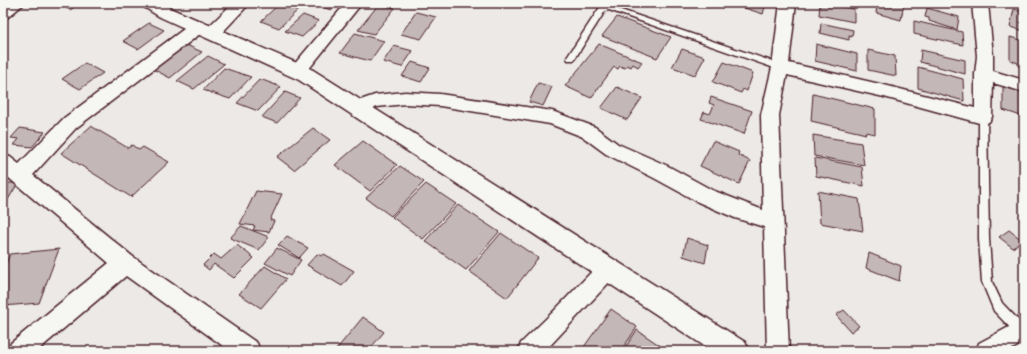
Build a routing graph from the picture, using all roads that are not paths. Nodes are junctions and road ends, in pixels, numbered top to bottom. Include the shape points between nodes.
1 (17, 3) edge
2 (150, 3) edge
3 (242, 3) edge
4 (354, 3) edge
5 (788, 3) edge
6 (980, 3) edge
7 (3, 12) edge
8 (205, 30) junction
9 (572, 58) dead end
10 (780, 67) junction
11 (298, 71) junction
12 (983, 74) junction
13 (1024, 86) edge
14 (358, 108) junction
15 (983, 117) junction
16 (3, 162) edge
17 (20, 176) junction
18 (775, 222) junction
19 (125, 263) junction
20 (608, 269) junction
21 (1022, 331) edge
22 (19, 351) edge
23 (249, 351) edge
24 (529, 351) edge
25 (736, 351) edge
26 (778, 351) edge
27 (987, 351) edge

1 - 7 street
2 - 8 street
3 - 8 street
4 - 11 street
5 - 10 street
6 - 12 street
8 - 11 street
8 - 17 street via 70,123
9 - 10 lane via 603,9 609,8
10 - 15 street
10 - 18 street via 770,115
11 - 14 street
12 - 13 street
12 - 15 street
14 - 18 street via 375,101 404,98 440,100 552,118 589,132 612,149 705,196 742,212
14 - 20 street
15 - 21 lane via 987,282 998,307
16 - 17 street
17 - 19 street
18 - 26 street
19 - 22 street
19 - 23 street
20 - 24 street
20 - 25 street
21 - 27 street

